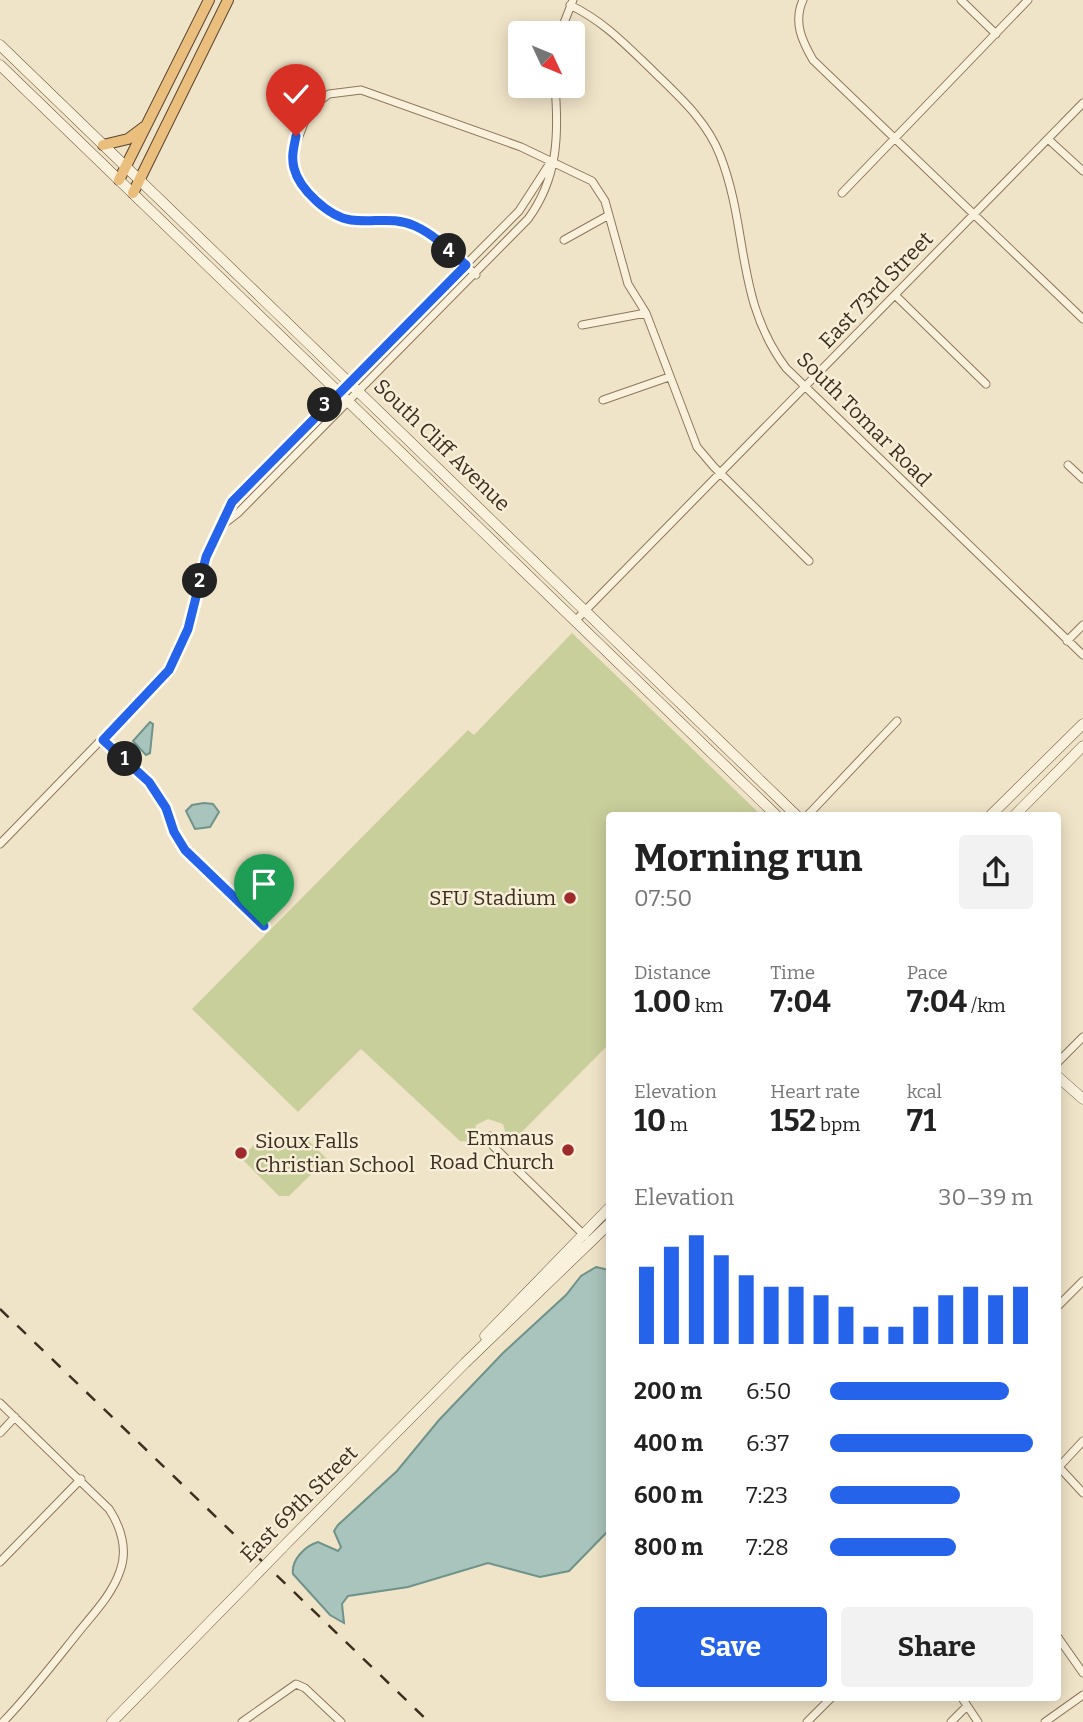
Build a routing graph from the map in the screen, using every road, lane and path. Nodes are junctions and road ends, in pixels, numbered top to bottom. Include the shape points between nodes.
1 (209, 0) edge
2 (228, 0) edge
3 (803, 0) edge
4 (961, 0) edge
5 (1028, 0) edge
6 (572, 3) edge
7 (565, 21) edge
8 (996, 34) junction
9 (0, 45) edge
10 (0, 65) edge
11 (556, 98) edge
12 (1083, 103) edge
13 (146, 125) junction
14 (895, 139) junction
15 (1048, 139) junction
16 (103, 145) junction
17 (552, 159) junction
18 (126, 167) junction
19 (1083, 171) edge
20 (119, 180) junction
21 (139, 180) junction
22 (133, 193) junction
23 (842, 193) dead end
24 (609, 215) junction
25 (974, 215) junction
26 (564, 240) dead end
27 (466, 265) junction
28 (475, 275) junction
29 (895, 295) junction
30 (646, 313) junction
31 (1083, 319) edge
32 (582, 325) dead end
33 (669, 377) junction
34 (350, 383) junction
35 (986, 384) dead end
36 (806, 387) junction
37 (339, 392) junction
38 (360, 392) junction
39 (603, 400) dead end
40 (350, 403) junction
41 (1068, 465) dead end
42 (720, 474) junction
43 (1083, 480) edge
44 (220, 527) junction
45 (808, 561) dead end
46 (584, 611) junction
47 (576, 620) junction
48 (1083, 625) edge
49 (1067, 641) junction
50 (1083, 655) edge
51 (897, 721) dead end
52 (1083, 724) edge
53 (103, 740) junction
54 (1083, 746) edge
55 (773, 812) edge
56 (793, 812) edge
57 (811, 812) edge
58 (994, 812) edge
59 (1018, 812) edge
60 (0, 844) edge
61 (264, 926) dead end
62 (1083, 1037) edge
63 (1061, 1059) edge
64 (1061, 1080) edge
65 (1083, 1099) edge
66 (490, 1136) dead end
67 (606, 1212) edge
68 (606, 1226) edge
69 (587, 1238) junction
70 (1083, 1281) edge
71 (1061, 1303) edge
72 (0, 1403) edge
73 (15, 1417) junction
74 (0, 1433) edge
75 (1083, 1441) edge
76 (1061, 1465) edge
77 (1061, 1471) edge
78 (81, 1479) junction
79 (1083, 1493) edge
80 (0, 1562) edge
81 (1061, 1642) edge
82 (160, 1671) junction
83 (1083, 1673) edge
84 (1083, 1695) edge
85 (828, 1701) edge
86 (964, 1701) edge
87 (967, 1706) junction
88 (3, 1722) edge
89 (106, 1722) edge
90 (112, 1722) edge
91 (242, 1722) edge
92 (341, 1722) edge
93 (807, 1722) edge
94 (951, 1722) edge
95 (978, 1722) edge
96 (1045, 1722) edge

1 - 13 highway
2 - 21 highway
3 - 14 street via 799,30 813,60
4 - 8 street
5 - 8 street
6 - 7 street
6 - 36 street, South Tomar Road via 606,25 685,103 710,135 728,178 758,322 770,346
8 - 14 street
9 - 16 main road, South Cliff Avenue
10 - 20 main road, South Cliff Avenue
11 - 17 street
12 - 15 street, East 73rd Street
13 - 16 highway via 128,139
13 - 18 highway
14 - 23 street
14 - 25 street
15 - 19 street
15 - 25 street, East 73rd Street
16 - 18 main road, South Cliff Avenue
17 - 24 street via 592,181 601,190
17 - 27 street via 519,211
17 - 27 street via 361,90 329,94 307,115 292,155 294,170 310,193 338,216 416,226
17 - 28 street via 552,178 537,208
18 - 20 highway
18 - 21 main road, South Cliff Avenue
20 - 22 main road, South Cliff Avenue
21 - 22 highway
21 - 34 main road, South Cliff Avenue
22 - 37 main road, South Cliff Avenue
24 - 26 street
24 - 30 street via 628,284
25 - 29 street, East 73rd Street
25 - 31 street
27 - 28 street
27 - 34 street
28 - 38 street
29 - 35 street
29 - 36 street, East 73rd Street
30 - 32 street
30 - 33 street
33 - 39 street
33 - 42 street via 689,432
34 - 37 street
34 - 38 main road, South Cliff Avenue
36 - 42 street, East 73rd Street
36 - 49 street, South Tomar Road
37 - 40 main road, South Cliff Avenue
37 - 44 street via 237,495
38 - 40 street
38 - 46 main road, South Cliff Avenue
40 - 44 street
40 - 47 main road, South Cliff Avenue
41 - 43 street
42 - 45 street
42 - 46 street, East 73rd Street
44 - 53 street via 206,557 188,629 169,670
46 - 47 street, East 73rd Street
46 - 56 main road, South Cliff Avenue
47 - 55 main road, South Cliff Avenue
48 - 49 street
49 - 50 street, South Tomar Road
51 - 57 street
52 - 58 main road
53 - 60 street
53 - 61 street via 149,782 185,850
54 - 59 main road
62 - 63 street
64 - 65 main road
66 - 69 street via 493,1146
67 - 69 main road, East 69th Street
68 - 69 main road, East 69th Street
69 - 82 main road, East 69th Street, bridge via 496,1324 465,1363
70 - 71 street
72 - 73 street
73 - 74 street
73 - 78 street
75 - 76 street
77 - 79 street
78 - 80 street
78 - 88 street via 119,1527 120,1573 44,1677
81 - 83 street
82 - 89 main road, East 69th Street
82 - 90 main road, East 69th Street
84 - 96 street
85 - 93 street
86 - 87 street
87 - 94 street
87 - 95 street
91 - 92 street via 296,1684

